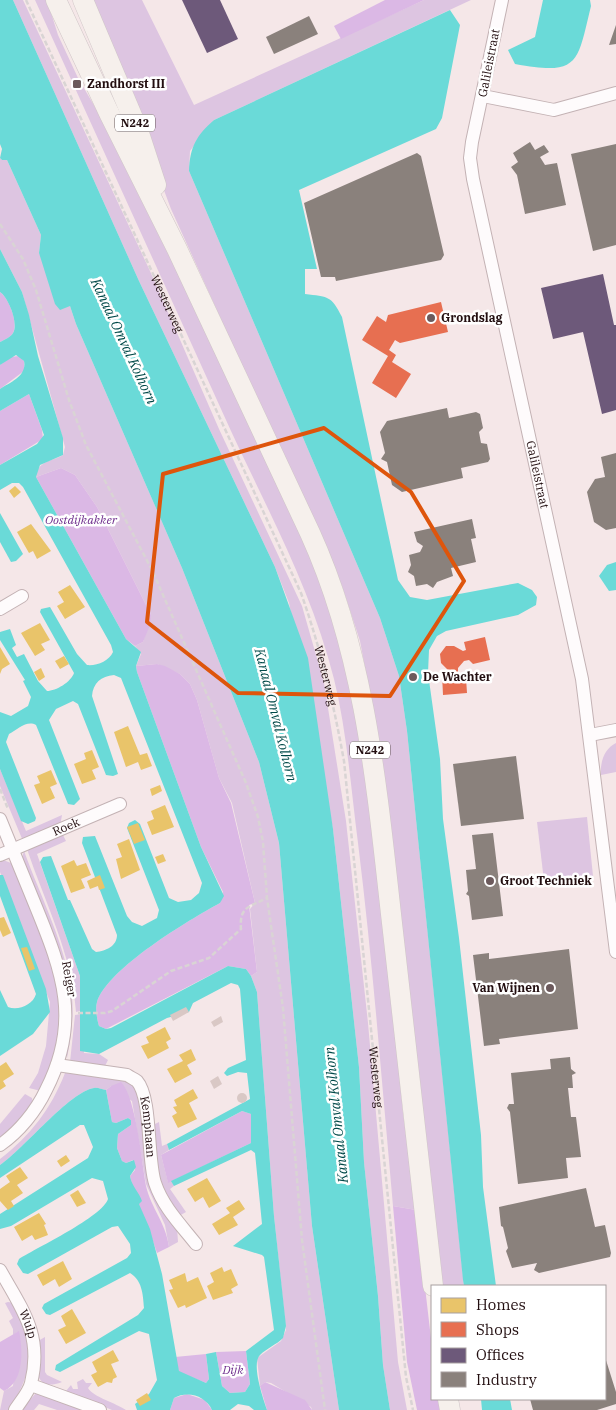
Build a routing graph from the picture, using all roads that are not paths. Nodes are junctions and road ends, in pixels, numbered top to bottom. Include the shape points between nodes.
1 (56, 0) edge
2 (83, 0) edge
3 (502, 0) edge
4 (616, 94) edge
5 (483, 96) junction
6 (177, 249) junction
7 (22, 596) dead end
8 (0, 609) edge
9 (616, 730) edge
10 (590, 735) junction
11 (120, 804) dead end
12 (5, 816) edge
13 (12, 850) junction
14 (0, 855) edge
15 (616, 952) edge
16 (57, 1065) junction
17 (0, 1145) edge
18 (196, 1244) dead end
19 (0, 1270) edge
20 (433, 1285) edge
21 (31, 1385) junction
22 (15, 1410) edge
23 (100, 1410) edge

1 - 6 main road, N242 via 108,113
2 - 6 main road, N242 via 138,130
3 - 5 street, Galileistraat
4 - 5 street via 554,110
5 - 10 street, Galileistraat via 470,158 473,178 572,632
6 - 20 main road, N242 via 319,552 349,637 378,800
7 - 8 street
9 - 10 street
10 - 15 street, Galileistraat
11 - 13 street, Roek
12 - 13 street, Reiger
13 - 14 street, Roek
13 - 16 street, Reiger via 57,958 63,985 66,1026
16 - 17 street, Reiger via 41,1100
16 - 18 street, Kemphaan via 127,1075 136,1081 142,1090 156,1185 165,1206
19 - 21 street, Wulp via 31,1325 35,1347
21 - 22 street, Wulp
21 - 23 street

